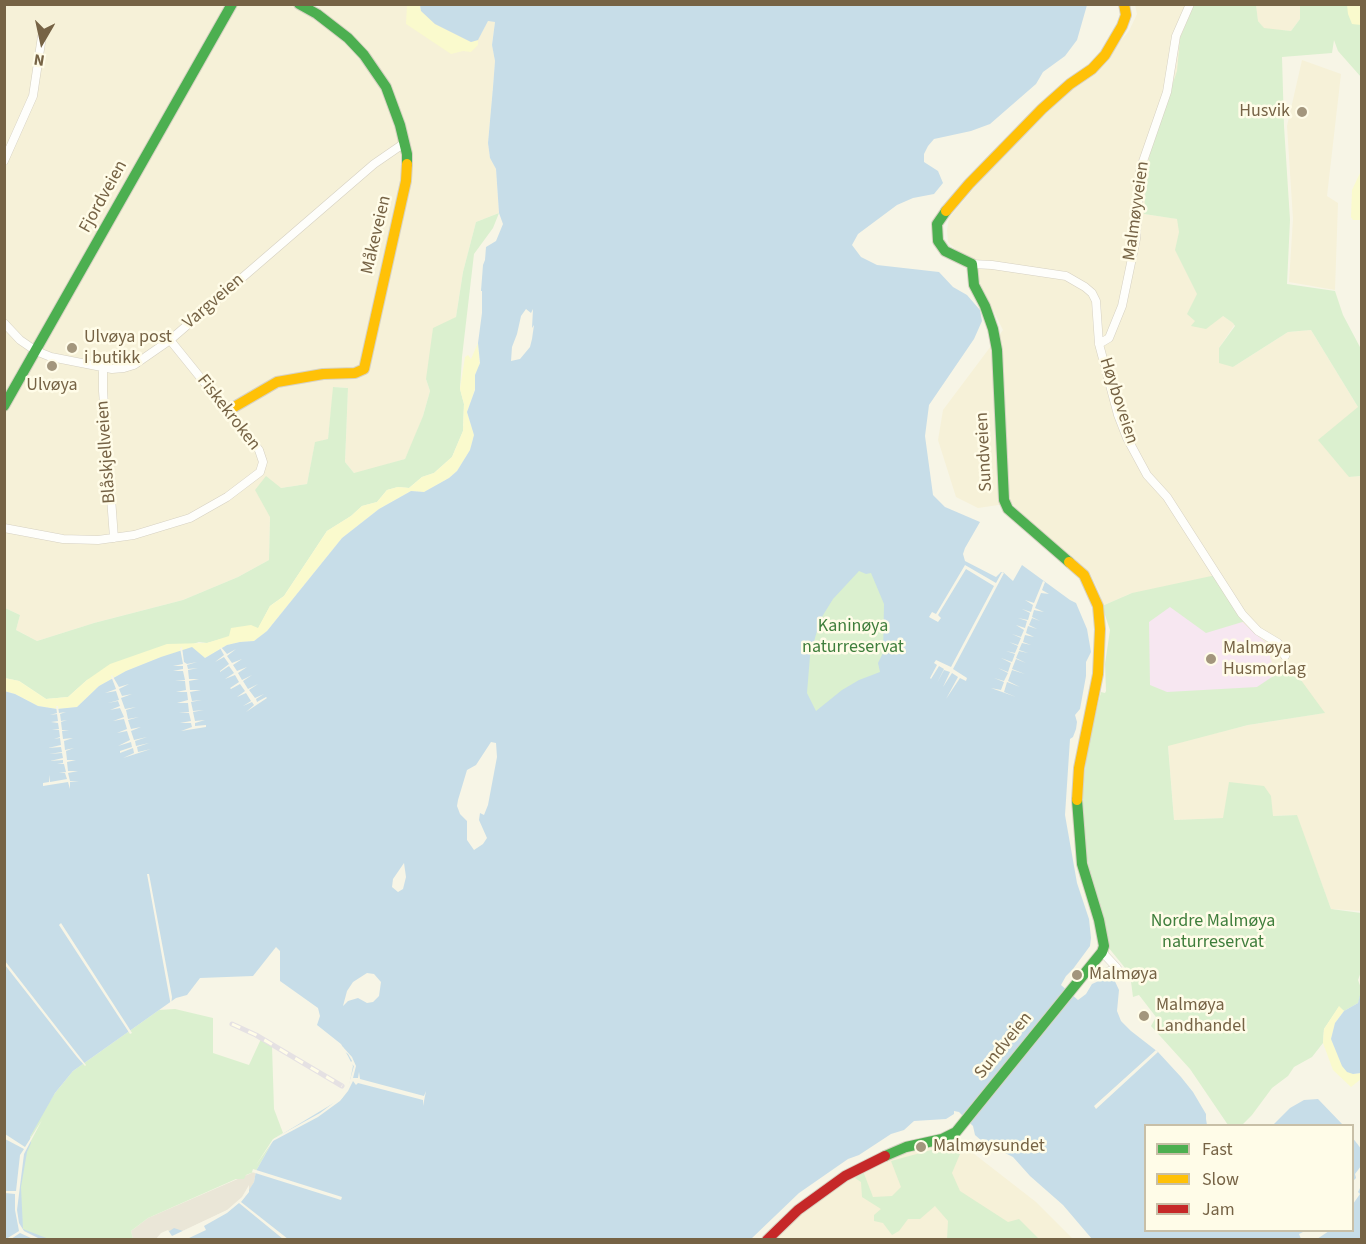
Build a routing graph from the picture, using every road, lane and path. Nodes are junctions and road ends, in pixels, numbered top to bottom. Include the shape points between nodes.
1 (232, 4) edge
2 (299, 4) edge
3 (1124, 4) edge
4 (1190, 4) edge
5 (42, 36) dead end
6 (403, 144) junction
7 (4, 161) edge
8 (972, 264) junction
9 (4, 323) edge
10 (170, 340) junction
11 (1100, 344) junction
12 (36, 351) junction
13 (103, 366) junction
14 (4, 406) edge
15 (229, 410) junction
16 (4, 528) edge
17 (114, 538) junction
18 (1285, 656) dead end
19 (1102, 952) junction
20 (1085, 974) junction
21 (767, 1239) edge

1 - 12 street, Fjordveien
2 - 6 street, Måkeveien via 332,25 364,55 386,87
3 - 8 street via 1122,26 1105,55 1041,109 969,184 937,224 938,241 945,251
4 - 11 street, Malmøyveien via 1176,36 1167,92 1140,170 1136,239 1122,306 1109,338
5 - 7 street via 33,96
6 - 10 street, Vargveien via 374,164
6 - 15 street, Måkeveien via 408,165 406,181 364,369 278,382
8 - 11 street, Høyboveien via 1047,272 1066,276 1085,287 1096,301
8 - 19 street, Sundveien via 974,285 985,306 997,350 1004,500 1013,514 1084,575 1098,606 1098,674 1079,768 1077,805 1082,864 1099,920
9 - 12 street, Vargveien
10 - 13 street, Vargveien via 134,365
10 - 15 street, Fiskekroken
11 - 18 street, Høyboveien via 1118,415 1142,466 1180,516 1242,614 1258,631 1278,643
12 - 13 street, Vargveien
12 - 14 street, Fjordveien
13 - 17 street, Blåskjellveien
15 - 17 street, Fiskekroken via 263,457 260,472 190,518 160,529
16 - 17 street, Fiskekroken via 63,539
19 - 20 street, Sundveien
19 - 20 street, Sundveien via 1117,968 1100,975
20 - 21 street, Sundveien via 963,1124 947,1137 906,1147 845,1176 798,1210

